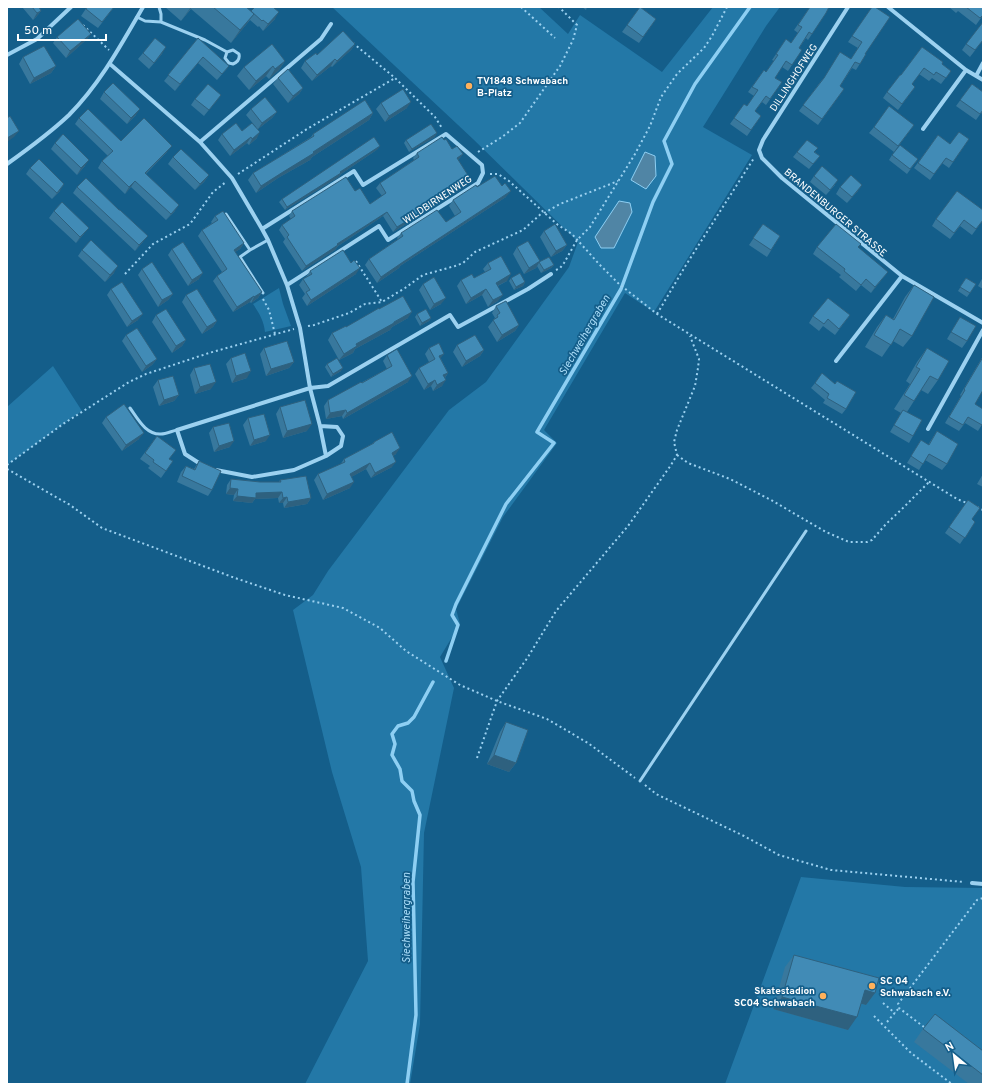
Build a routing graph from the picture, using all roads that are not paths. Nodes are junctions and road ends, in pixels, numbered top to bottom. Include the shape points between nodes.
1 (143, 7) edge
2 (159, 7) edge
3 (848, 7) edge
4 (888, 7) edge
5 (69, 9) edge
6 (137, 17) junction
7 (161, 22) junction
8 (331, 24) dead end
9 (227, 52) junction
10 (7, 56) edge
11 (110, 64) junction
12 (983, 64) edge
13 (966, 70) junction
14 (976, 76) junction
15 (983, 80) edge
16 (923, 129) dead end
17 (200, 142) junction
18 (762, 158) joint
19 (7, 164) edge
20 (226, 214) edge
21 (262, 229) junction
22 (268, 240) junction
23 (250, 250) junction
24 (551, 274) road end
25 (902, 276) junction
26 (287, 285) junction
27 (263, 293) edge
28 (983, 323) edge
29 (983, 330) edge
30 (836, 361) dead end
31 (310, 388) junction
32 (130, 408) dead end
33 (320, 426) junction
34 (928, 429) dead end
35 (177, 430) junction
36 (326, 456) junction
37 (204, 466) edge
38 (211, 470) edge
39 (806, 531) dead end
40 (640, 781) road end
41 (972, 883) road end
42 (983, 884) edge

1 - 6 street
2 - 7 lane
3 - 18 street, DILLINGHOFWEG via 763,140 759,150
4 - 13 street
5 - 10 street via 37,39
6 - 7 lane via 145,21
6 - 11 street
7 - 9 lane
8 - 17 street via 321,39
9 - 9 lane via 237,51 240,58 233,64 225,58
11 - 17 street
11 - 19 street via 69,114 38,142
12 - 14 street
13 - 14 street
13 - 16 street
14 - 15 street
17 - 21 street via 232,178
18 - 25 street, BRANDENBURGER STRASSE via 782,178
20 - 23 lane
21 - 22 street
21 - 26 street, WILDBIRNENWEG via 354,171 364,185 446,134 482,165 483,173 478,182 388,240 379,226
22 - 23 lane
22 - 26 street
23 - 27 lane via 240,257
24 - 31 street via 458,327 450,315 328,386
25 - 28 street, BRANDENBURGER STRASSE
25 - 30 street
26 - 31 street via 300,328
29 - 34 street
31 - 33 street
31 - 35 street
32 - 35 lane via 144,427 154,434
33 - 36 street
33 - 36 street via 336,427 343,436 341,446
35 - 37 street via 185,454
36 - 38 street via 294,470 252,477
39 - 40 lane
41 - 42 street

